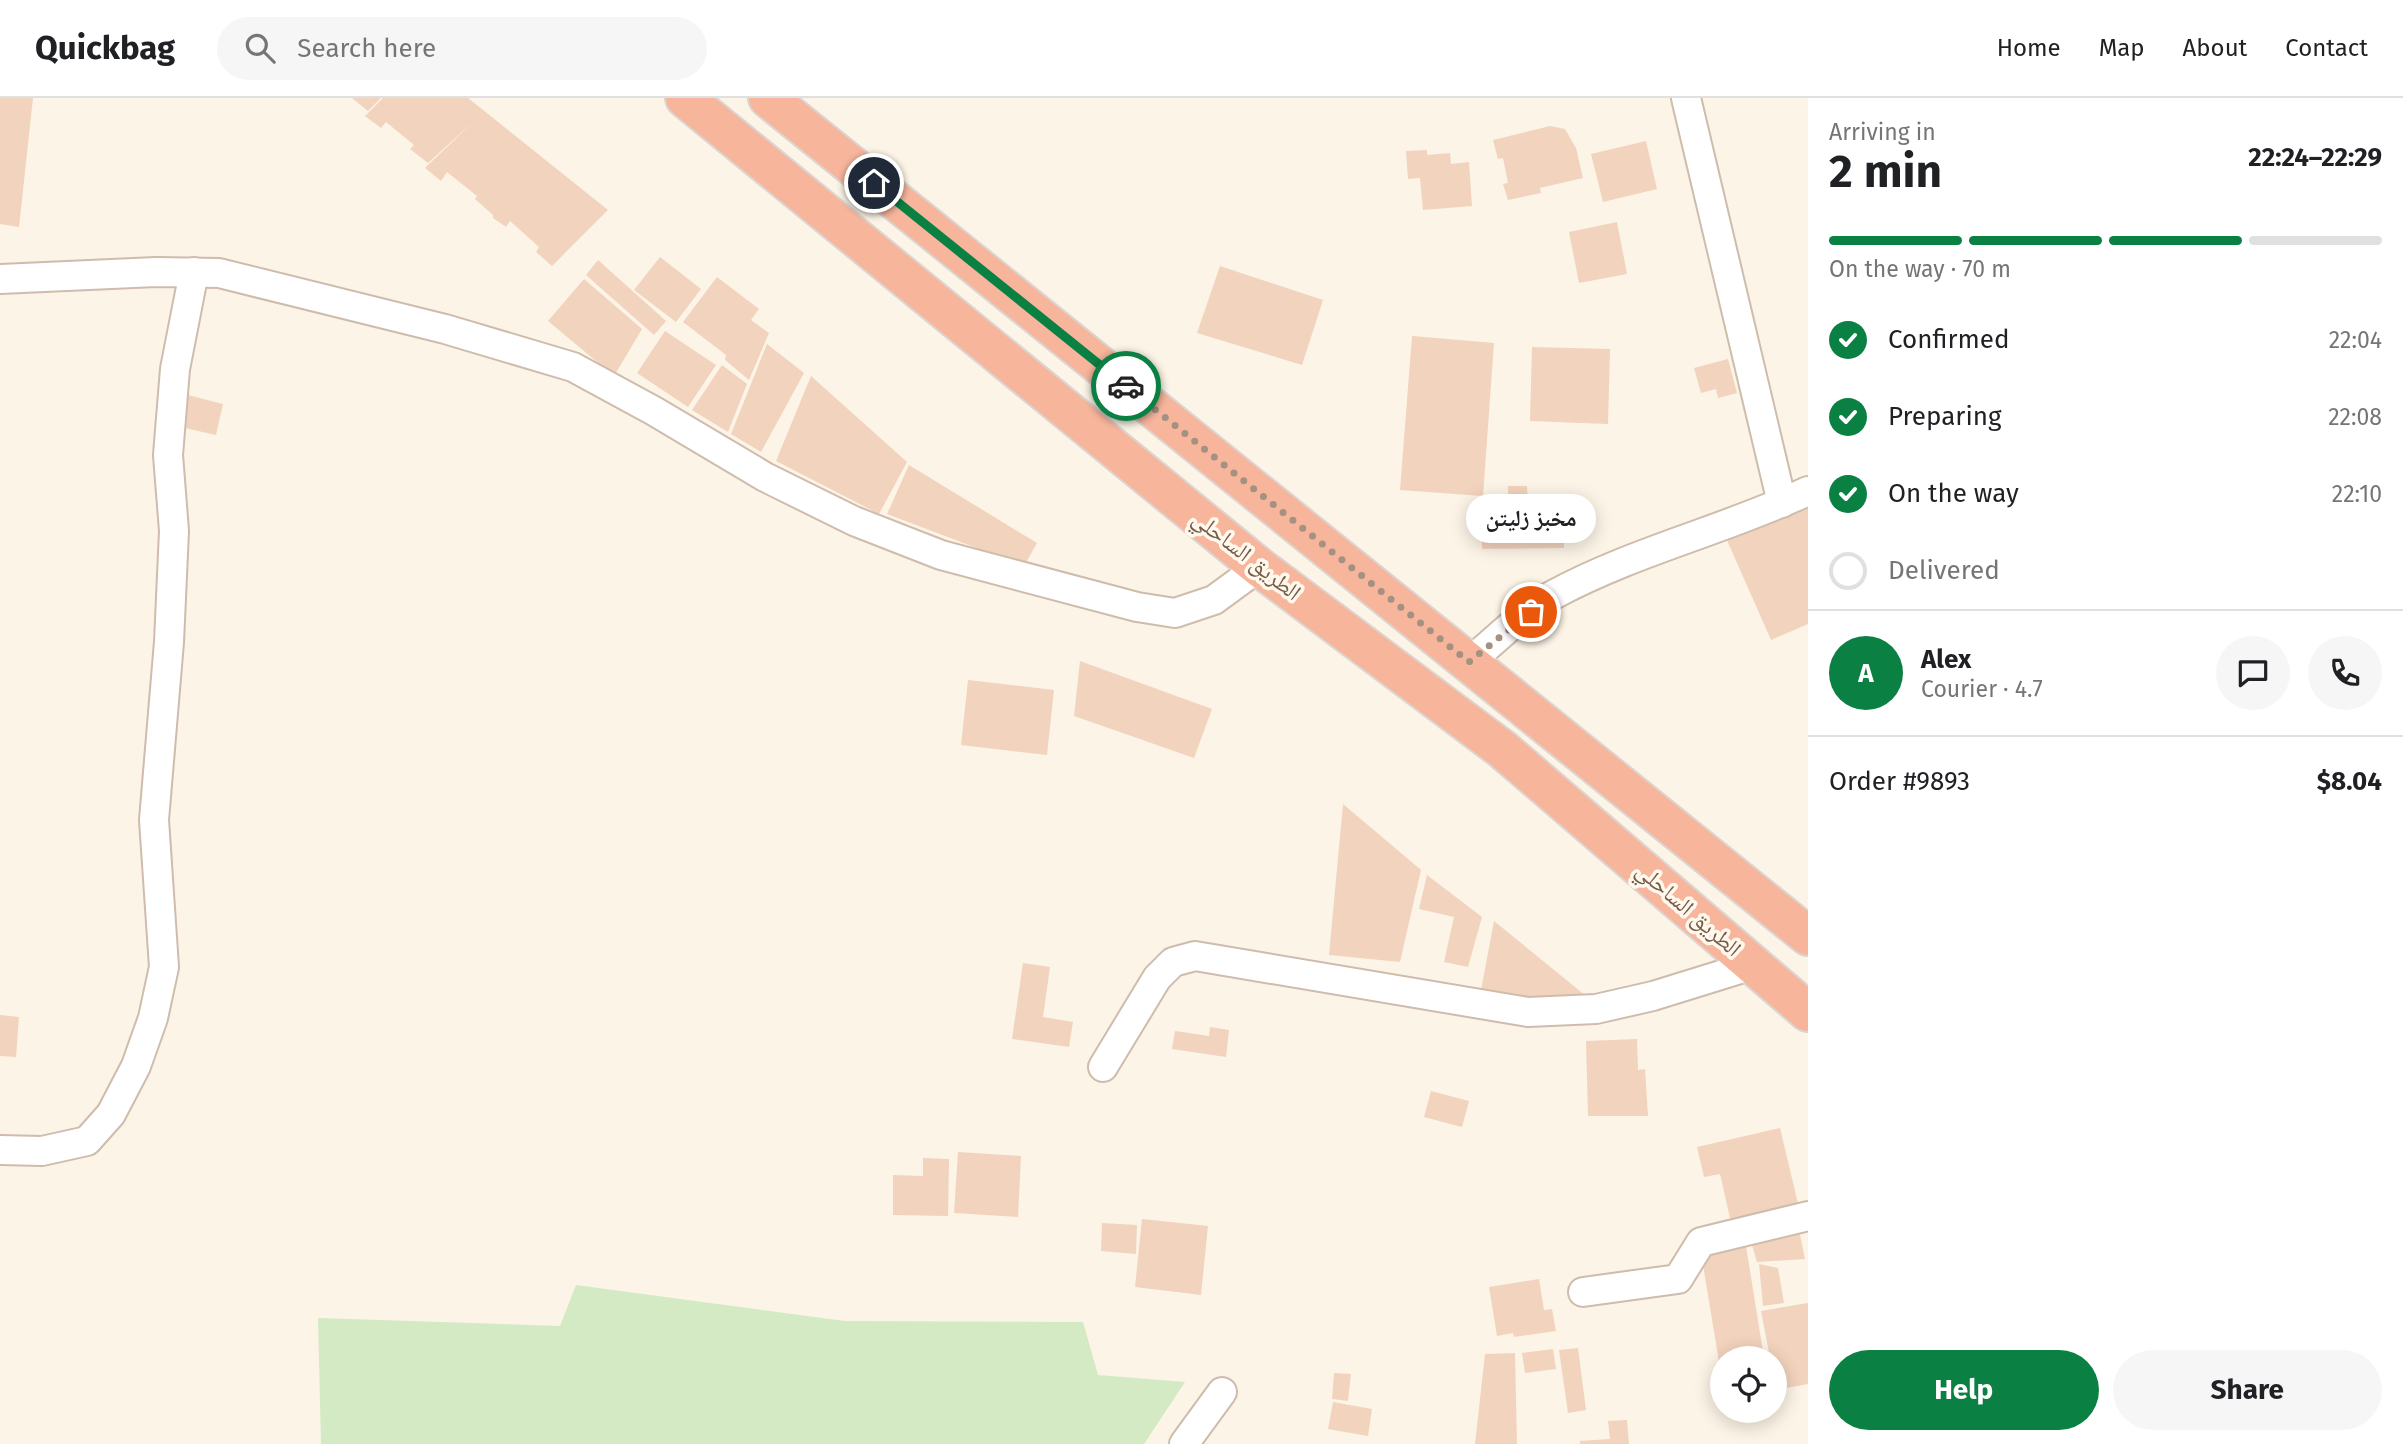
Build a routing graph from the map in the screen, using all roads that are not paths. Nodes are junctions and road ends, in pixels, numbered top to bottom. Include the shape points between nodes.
1 (685, 98) edge
2 (768, 98) edge
3 (1686, 98) edge
4 (194, 272) junction
5 (0, 278) edge
6 (1808, 491) edge
7 (1783, 503) junction
8 (1259, 567) junction
9 (1469, 662) junction
10 (1726, 867) junction
11 (1689, 907) junction
12 (1808, 936) edge
13 (1753, 965) junction
14 (1808, 1012) edge
15 (1103, 1067) dead end
16 (0, 1150) edge
17 (1808, 1216) edge
18 (1583, 1292) dead end
19 (1222, 1392) dead end
20 (1184, 1444) edge

1 - 8 highway, الطريق الساحلي
2 - 9 highway
3 - 7 street
4 - 5 street
4 - 8 street via 219,273 338,301 573,367 765,477 942,555 1175,613 1214,600
4 - 16 street via 175,369 168,455 174,531 154,820 164,968 153,1018 136,1066 111,1114 87,1141 42,1151
6 - 7 street
7 - 9 street via 1623,562 1551,596
8 - 11 highway, الطريق الساحلي via 1502,750
9 - 10 highway
10 - 11 highway
10 - 12 highway
11 - 13 highway, الطريق الساحلي
13 - 14 highway, الطريق الساحلي
13 - 15 street via 1596,1009 1528,1012 1195,956 1173,962 1157,978
17 - 18 street via 1701,1242 1678,1279
19 - 20 street

